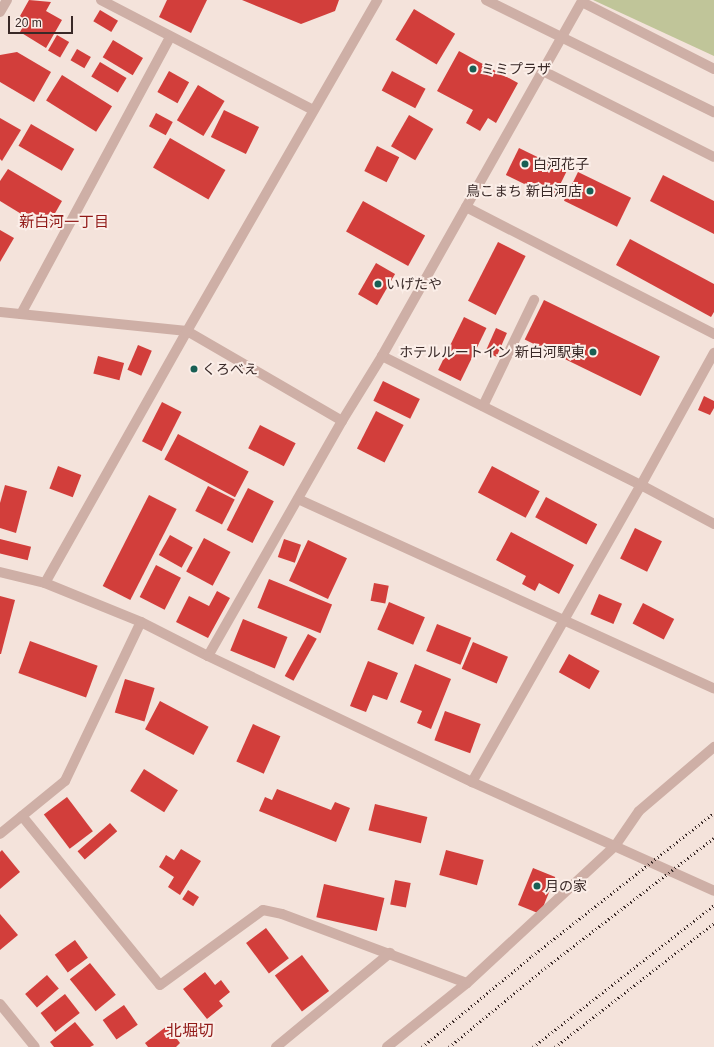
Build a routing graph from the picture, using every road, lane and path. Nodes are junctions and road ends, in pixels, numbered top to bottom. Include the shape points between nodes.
1 (6, 0) edge
2 (101, 0) edge
3 (377, 0) edge
4 (486, 0) edge
5 (582, 1) edge
6 (0, 12) edge
7 (563, 36) junction
8 (170, 37) junction
9 (714, 70) edge
10 (543, 71) junction
11 (313, 110) junction
12 (714, 112) edge
13 (714, 157) edge
14 (466, 208) junction
15 (534, 300) dead end
16 (0, 312) edge
17 (21, 314) junction
18 (187, 331) junction
19 (714, 334) edge
20 (714, 353) edge
21 (382, 356) junction
22 (483, 406) junction
23 (342, 421) junction
24 (641, 486) junction
25 (298, 499) junction
26 (714, 524) edge
27 (0, 572) edge
28 (45, 583) junction
29 (564, 621) junction
30 (141, 622) junction
31 (208, 656) junction
32 (714, 689) edge
33 (714, 746) edge
34 (472, 782) junction
35 (22, 816) junction
36 (0, 834) edge
37 (615, 846) junction
38 (714, 891) edge
39 (390, 953) junction
40 (467, 983) junction
41 (0, 1004) edge
42 (35, 1047) edge
43 (276, 1047) edge
44 (387, 1047) edge

1 - 6 street
2 - 8 street
3 - 11 street
4 - 7 street
5 - 7 street
5 - 9 street
7 - 10 street
7 - 12 street
8 - 11 street
8 - 17 street
10 - 13 street
10 - 14 street
11 - 18 street
14 - 19 street
14 - 21 street
15 - 22 street
16 - 17 street
17 - 18 street
18 - 23 street
18 - 28 street
20 - 24 street
21 - 22 street
21 - 23 street
22 - 24 street
23 - 25 street
24 - 26 street
24 - 29 street
25 - 29 street
25 - 31 street
27 - 28 street
28 - 30 street
29 - 32 street
29 - 34 street
30 - 31 street
30 - 35 street via 65,781
31 - 34 street
33 - 37 street via 639,812
34 - 37 street
35 - 36 street
35 - 39 street via 160,985 263,910 282,914
37 - 38 street
37 - 40 street
39 - 40 street
39 - 43 street
40 - 44 street
41 - 42 street

